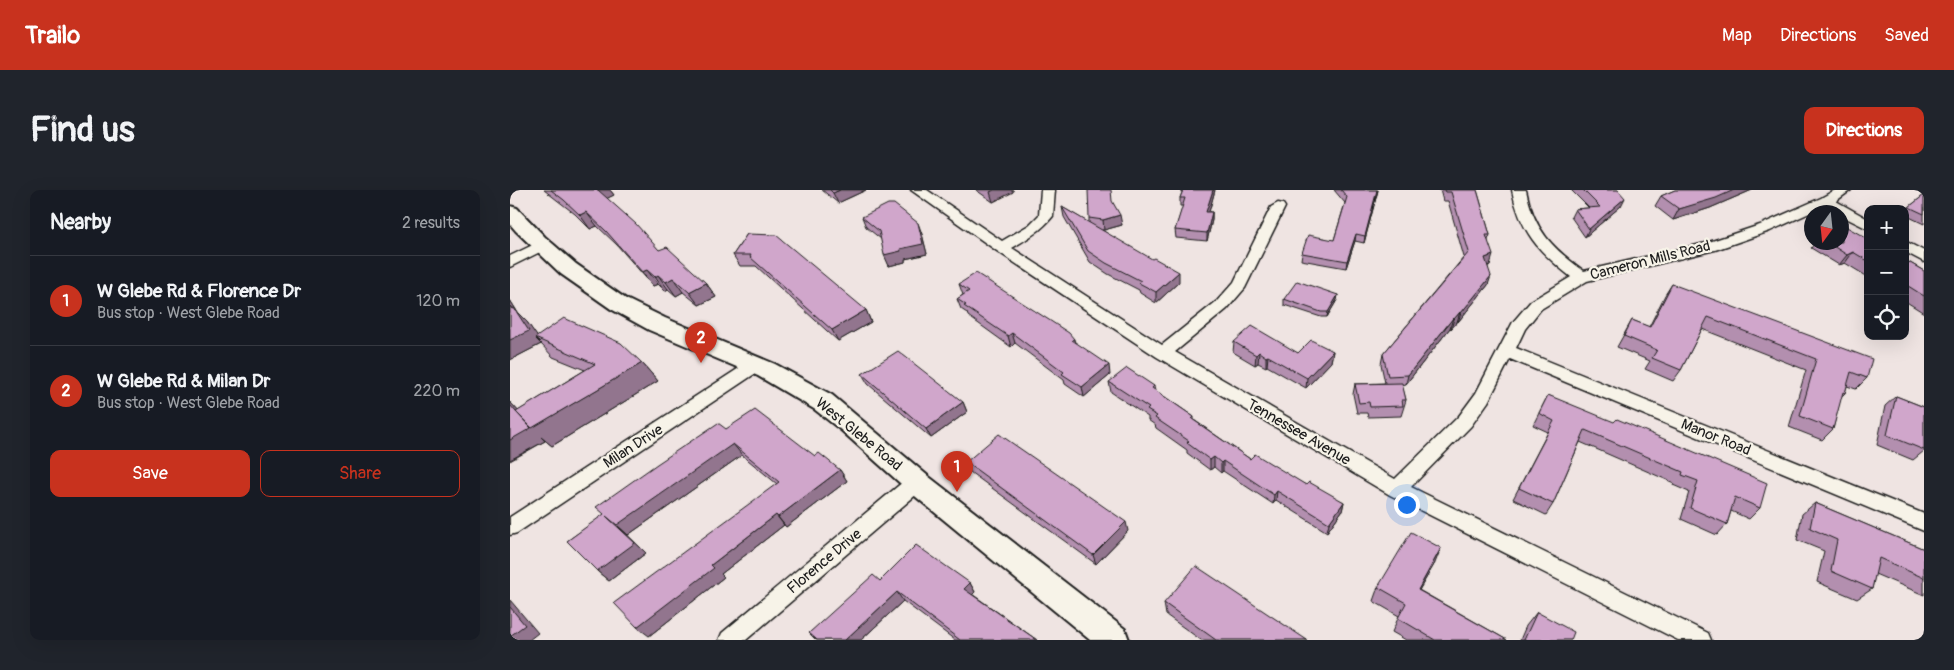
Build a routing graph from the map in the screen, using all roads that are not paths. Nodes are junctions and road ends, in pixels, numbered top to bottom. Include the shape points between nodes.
1 (918, 190) edge
2 (1048, 190) edge
3 (1519, 190) edge
4 (1844, 190) edge
5 (1826, 201) junction
6 (1278, 207) dead end
7 (510, 212) edge
8 (1864, 223) edge
9 (543, 245) junction
10 (1002, 248) junction
11 (1909, 248) edge
12 (1924, 256) edge
13 (510, 262) edge
14 (1582, 277) junction
15 (1507, 351) junction
16 (1163, 353) junction
17 (756, 365) junction
18 (918, 482) junction
19 (1397, 489) junction
20 (1924, 523) edge
21 (510, 526) edge
22 (730, 640) edge
23 (1114, 640) edge
24 (1700, 640) edge

1 - 10 street, Tennessee Avenue
2 - 10 street via 1046,216 1034,228
3 - 14 street via 1526,217 1540,240 1561,262
4 - 5 street, Cameron Mills Road
5 - 8 street
5 - 14 street, Cameron Mills Road via 1765,228 1710,247
6 - 16 street via 1240,284 1222,305
7 - 9 main road, West Glebe Road
9 - 13 street
9 - 17 main road, West Glebe Road via 594,288 628,309
10 - 16 street, Tennessee Avenue
11 - 12 street
14 - 15 street, Cameron Mills Road via 1536,305 1519,326
15 - 19 street, Cameron Mills Road via 1482,398 1465,421
15 - 20 street, Manor Road
16 - 19 street, Tennessee Avenue
17 - 18 main road, West Glebe Road via 824,402
17 - 21 street, Milan Drive
18 - 22 street, Florence Drive
18 - 23 main road, West Glebe Road
19 - 24 street, Tennessee Avenue

